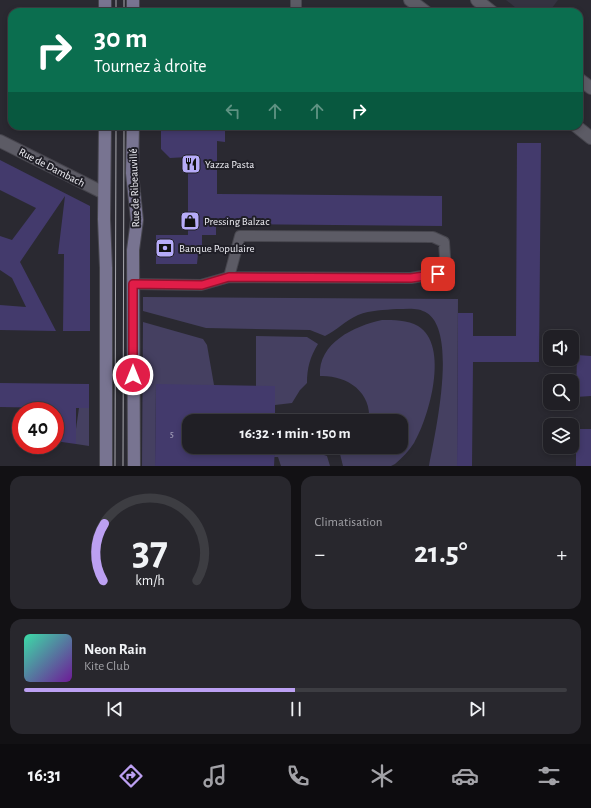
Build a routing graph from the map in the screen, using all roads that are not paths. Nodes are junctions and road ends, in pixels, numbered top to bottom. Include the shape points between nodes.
1 (410, 0) edge
2 (421, 8) edge
3 (105, 130) edge
4 (133, 130) edge
5 (581, 130) edge
6 (591, 138) edge
7 (0, 141) edge
8 (104, 193) junction
9 (229, 277) junction
10 (133, 284) junction
11 (106, 466) edge
12 (134, 466) edge

1 - 2 street
3 - 8 street
4 - 10 street, Rue de Ribeauvillé via 132,173 137,220 133,250
5 - 6 street
7 - 8 street, Rue de Dambach
8 - 11 street
9 - 9 lane via 411,278 438,274 445,257 444,242 433,237 240,236
9 - 10 lane via 202,285
10 - 12 street, Rue de Ribeauvillé

